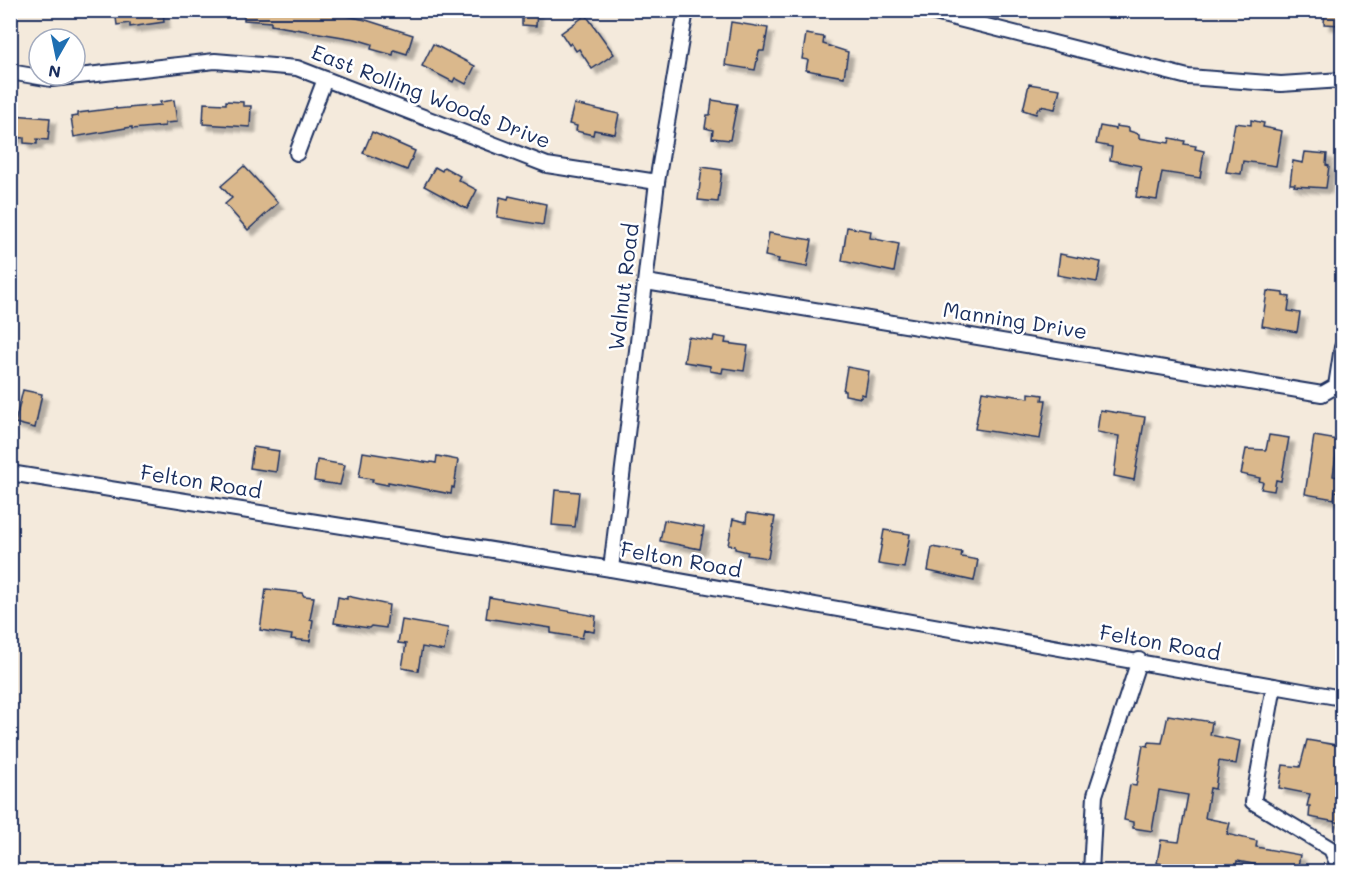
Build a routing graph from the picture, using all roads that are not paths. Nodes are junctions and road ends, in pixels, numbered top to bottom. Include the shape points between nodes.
1 (686, 10) edge
2 (923, 10) edge
3 (10, 72) edge
4 (324, 79) junction
5 (1342, 80) edge
6 (297, 153) dead end
7 (657, 182) junction
8 (646, 282) junction
9 (1342, 347) edge
10 (10, 473) edge
11 (611, 569) junction
12 (1139, 660) junction
13 (1274, 686) junction
14 (1342, 698) edge
15 (1091, 872) edge
16 (1341, 872) edge

1 - 7 street, Walnut Road
2 - 5 street via 1188,77 1281,84
3 - 4 street, East Rolling Woods Drive via 51,79 215,61 297,68
4 - 6 street
4 - 7 street, East Rolling Woods Drive via 547,165
7 - 8 street, Walnut Road
8 - 9 street, Manning Drive via 1322,393 1336,386
8 - 11 street, Walnut Road
10 - 11 street, Felton Road
11 - 12 street, Felton Road
12 - 13 street, Felton Road
12 - 15 street via 1095,795
13 - 14 street, Felton Road
13 - 16 street via 1253,802 1331,849

